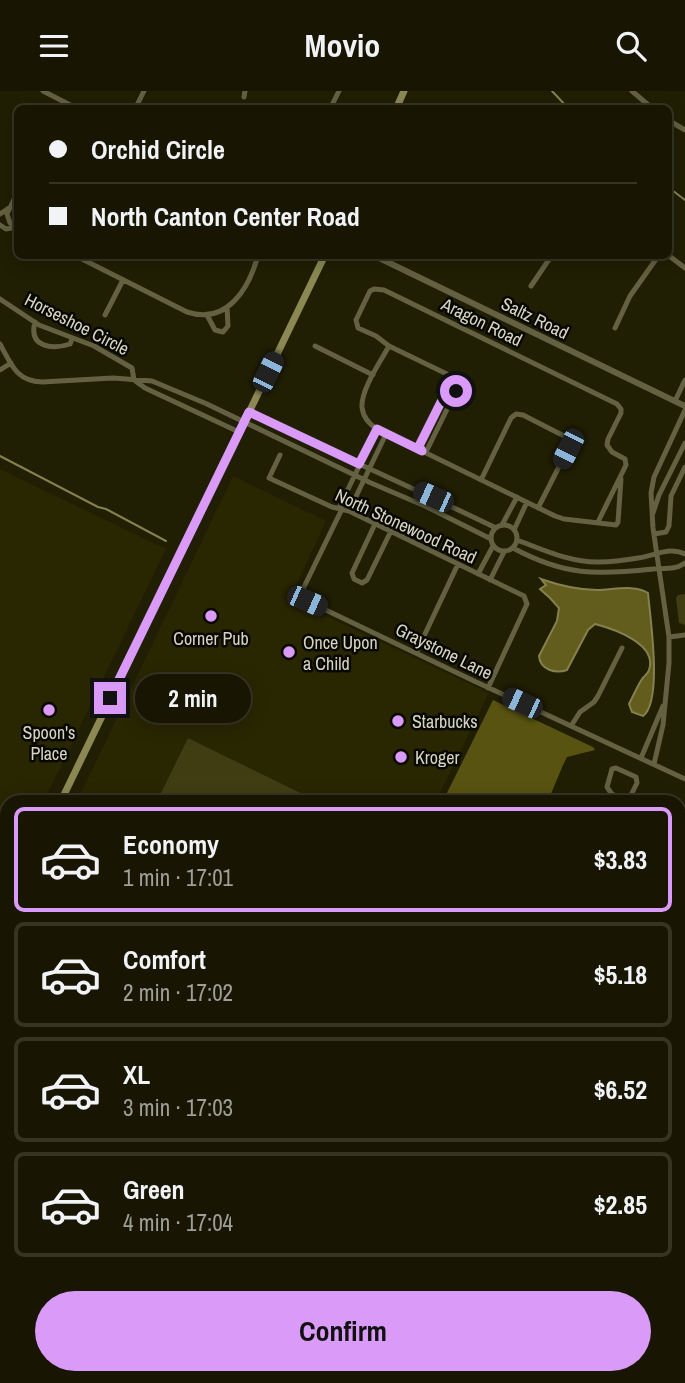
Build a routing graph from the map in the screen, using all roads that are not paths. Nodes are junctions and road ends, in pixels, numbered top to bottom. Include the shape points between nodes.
1 (43, 91) edge
2 (632, 91) edge
3 (62, 101) junction
4 (60, 105) edge
5 (70, 105) edge
6 (647, 105) edge
7 (14, 199) edge
8 (9, 208) junction
9 (0, 214) edge
10 (14, 226) edge
11 (83, 259) edge
12 (256, 259) edge
13 (323, 259) edge
14 (381, 259) edge
15 (549, 259) edge
16 (657, 259) edge
17 (123, 280) junction
18 (531, 286) dead end
19 (0, 299) edge
20 (228, 307) junction
21 (105, 315) dead end
22 (207, 315) junction
23 (35, 322) junction
24 (615, 328) dead end
25 (72, 339) junction
26 (0, 344) edge
27 (315, 346) dead end
28 (389, 346) junction
29 (11, 363) junction
30 (0, 370) edge
31 (373, 375) junction
32 (134, 380) junction
33 (685, 380) edge
34 (172, 389) junction
35 (167, 398) junction
36 (675, 401) junction
37 (685, 408) edge
38 (218, 409) junction
39 (249, 412) junction
40 (214, 419) junction
41 (244, 422) junction
42 (377, 429) junction
43 (239, 432) junction
44 (386, 434) junction
45 (302, 438) junction
46 (685, 443) edge
47 (298, 448) junction
48 (422, 451) junction
49 (280, 455) dead end
50 (661, 463) junction
51 (359, 464) junction
52 (369, 469) junction
53 (672, 469) junction
54 (684, 471) edge
55 (354, 475) junction
56 (621, 475) junction
57 (364, 480) junction
58 (481, 480) junction
59 (517, 497) junction
60 (527, 502) junction
61 (538, 508) junction
62 (343, 509) junction
63 (652, 516) junction
64 (598, 522) junction
65 (375, 524) junction
66 (499, 527) junction
67 (514, 530) junction
68 (391, 531) junction
69 (654, 534) junction
70 (491, 539) junction
71 (517, 540) junction
72 (493, 546) junction
73 (513, 548) junction
74 (504, 552) junction
75 (657, 554) junction
76 (685, 554) edge
77 (685, 563) edge
78 (458, 564) junction
79 (659, 568) junction
80 (478, 574) junction
81 (490, 580) junction
82 (685, 635) edge
83 (669, 636) junction
84 (622, 648) dead end
85 (416, 653) junction
86 (488, 688) junction
87 (665, 700) junction
88 (571, 726) junction
89 (641, 758) junction
90 (654, 764) junction
91 (685, 779) edge
92 (64, 795) edge
93 (614, 795) edge
94 (629, 795) edge

1 - 3 street
2 - 6 street
3 - 4 street
3 - 5 street
7 - 8 street
8 - 9 street
8 - 10 street via 7,219
11 - 17 street
12 - 20 street via 247,284
13 - 39 main road
14 - 36 street, Saltz Road
15 - 18 street
16 - 24 street via 630,296
17 - 21 street
17 - 22 street via 187,312
19 - 23 street, Horseshoe Circle
20 - 22 street
20 - 22 street via 228,326 223,332 215,330
23 - 25 street, Horseshoe Circle
23 - 25 street via 34,337 43,345 66,345
25 - 32 street, Horseshoe Circle via 132,369
26 - 29 street, Horseshoe Circle
27 - 31 street
28 - 31 street
28 - 48 street via 454,378 455,384 448,388 419,446
28 - 56 street, Aragon Road via 356,325 370,292 379,289 615,402 621,413 607,445 625,459
29 - 30 street
29 - 32 street, Horseshoe Circle via 33,382
31 - 42 street via 362,408
32 - 34 street, Horseshoe Circle
32 - 35 street, Horseshoe Circle
33 - 36 street
34 - 35 street
34 - 38 street, Horseshoe Circle
35 - 40 street, Horseshoe Circle
36 - 37 street, Saltz Road
37 - 50 street
38 - 40 street
38 - 41 street, Horseshoe Circle
39 - 41 main road
39 - 45 street
40 - 43 street, Horseshoe Circle
41 - 43 main road
41 - 47 street, Horseshoe Circle
42 - 44 street
42 - 51 street
43 - 92 main road
44 - 48 street
44 - 52 street
45 - 47 street
45 - 51 street
46 - 53 street
47 - 55 street, Horseshoe Circle
48 - 58 street
49 - 62 street, North Stonewood Road via 269,478
50 - 53 street
50 - 63 street via 651,493
51 - 52 street
51 - 55 street
52 - 57 street
52 - 66 street
53 - 54 street
53 - 63 street
54 - 69 street via 671,496 669,526 666,532
55 - 57 street, Horseshoe Circle
55 - 62 street
56 - 64 street
56 - 64 street via 618,522
57 - 62 street
57 - 70 street, Horseshoe Circle
58 - 59 street
58 - 61 street via 511,418 523,415 566,437 568,449
59 - 60 street
59 - 66 street
60 - 61 street
60 - 67 street
61 - 64 street via 560,518
62 - 65 street, North Stonewood Road
62 - 85 street, Graystone Lane via 302,593 307,601
63 - 69 street
65 - 68 street, North Stonewood Road
65 - 68 street via 352,573 362,583
66 - 67 street
66 - 70 street
67 - 71 street
68 - 78 street, North Stonewood Road
69 - 75 street
70 - 72 street
71 - 73 street
71 - 75 street via 561,557 600,562
72 - 74 street
72 - 80 street
73 - 74 street
73 - 79 street via 581,572
74 - 81 street
75 - 76 street via 677,550
75 - 79 street
77 - 79 street
78 - 80 street, North Stonewood Road
78 - 85 street
79 - 83 street
80 - 81 street, North Stonewood Road
81 - 86 street, North Stonewood Road via 524,596 527,604
82 - 83 street
83 - 87 street
84 - 88 street via 598,696
85 - 86 street, Graystone Lane
86 - 88 street, Graystone Lane
87 - 89 street
87 - 90 street
88 - 89 street, Graystone Lane
89 - 90 street, Graystone Lane
90 - 91 street, Graystone Lane
93 - 94 street via 607,787 616,768 636,777

